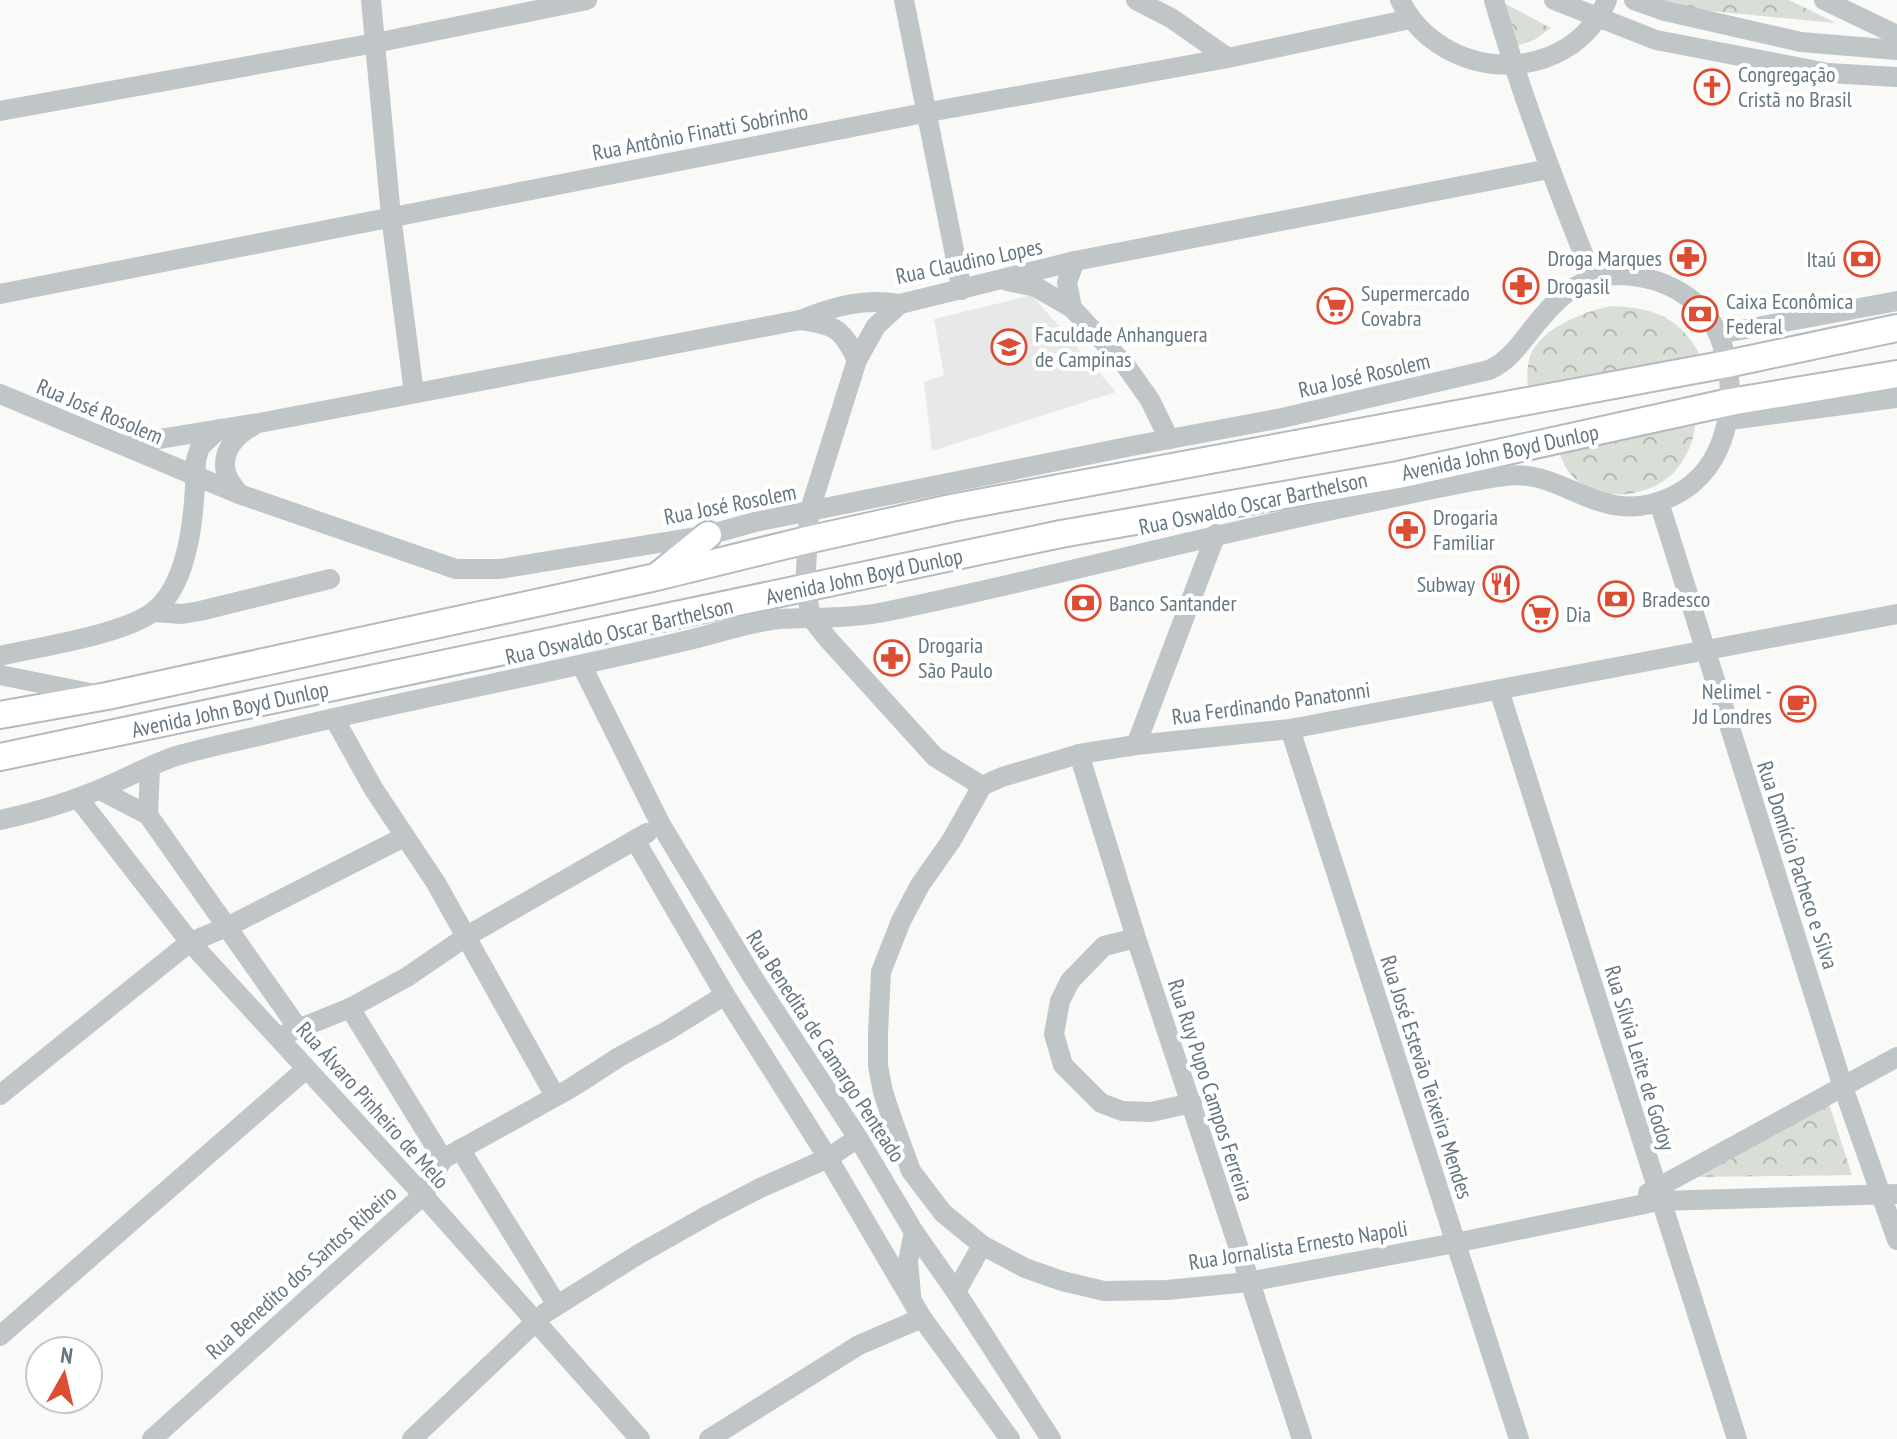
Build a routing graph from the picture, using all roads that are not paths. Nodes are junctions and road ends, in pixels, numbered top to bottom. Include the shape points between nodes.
1 (371, 0) edge
2 (587, 0) edge
3 (904, 0) edge
4 (1136, 0) edge
5 (1400, 0) edge
6 (1494, 0) edge
7 (1554, 0) edge
8 (1634, 0) edge
9 (1824, 0) edge
10 (1603, 10) edge
11 (1410, 19) junction
12 (1897, 35) edge
13 (375, 43) junction
14 (1897, 50) edge
15 (1228, 58) junction
16 (1513, 64) junction
17 (1897, 77) edge
18 (0, 111) edge
19 (929, 112) junction
20 (1549, 169) junction
21 (391, 216) junction
22 (1075, 261) junction
23 (1593, 278) junction
24 (1001, 280) junction
25 (962, 290) junction
26 (0, 294) edge
27 (1897, 301) edge
28 (900, 304) junction
29 (1072, 308) junction
30 (800, 320) junction
31 (1897, 328) edge
32 (1719, 334) junction
33 (857, 360) junction
34 (1727, 364) junction
35 (1489, 370) joint
36 (1897, 374) edge
37 (414, 393) junction
38 (0, 394) edge
39 (1897, 398) edge
40 (1730, 411) junction
41 (259, 423) junction
42 (219, 429) junction
43 (1169, 439) junction
44 (122, 445) junction
45 (1507, 475) joint
46 (195, 477) junction
47 (239, 494) junction
48 (1659, 502) junction
49 (809, 513) junction
50 (1216, 534) junction
51 (708, 535) junction
52 (807, 540) junction
53 (656, 577) junction
54 (330, 579) dead end
55 (805, 589) junction
56 (154, 612) junction
57 (1897, 614) edge
58 (812, 619) junction
59 (1704, 650) junction
60 (0, 656) edge
61 (582, 666) junction
62 (0, 675) edge
63 (1499, 690) junction
64 (107, 696) junction
65 (0, 715) edge
66 (334, 718) junction
67 (1290, 729) junction
68 (1136, 745) junction
69 (1079, 754) junction
70 (0, 757) edge
71 (150, 768) junction
72 (982, 786) junction
73 (100, 790) junction
74 (78, 798) junction
75 (148, 815) junction
76 (0, 820) edge
77 (661, 825) junction
78 (404, 837) junction
79 (635, 840) junction
80 (227, 927) junction
81 (467, 936) junction
82 (1136, 938) junction
83 (190, 942) junction
84 (725, 995) junction
85 (350, 1008) junction
86 (298, 1028) junction
87 (278, 1037) junction
88 (1897, 1057) edge
89 (306, 1069) junction
90 (1843, 1087) junction
91 (0, 1095) edge
92 (555, 1096) junction
93 (1192, 1103) junction
94 (858, 1138) junction
95 (452, 1154) junction
96 (828, 1158) junction
97 (1658, 1194) junction
98 (1889, 1194) edge
99 (423, 1195) junction
100 (914, 1232) junction
101 (1897, 1240) edge
102 (1455, 1243) junction
103 (982, 1245) junction
104 (1248, 1282) junction
105 (956, 1292) junction
106 (911, 1299) junction
107 (557, 1305) junction
108 (922, 1318) junction
109 (535, 1323) junction
110 (0, 1336) edge
111 (152, 1439) edge
112 (412, 1439) edge
113 (640, 1439) edge
114 (709, 1439) edge
115 (1010, 1439) edge
116 (1051, 1439) edge
117 (1302, 1439) edge
118 (1519, 1439) edge
119 (1737, 1439) edge

1 - 13 street
2 - 13 street
3 - 19 street
4 - 15 street
5 - 11 street
6 - 16 street
7 - 10 street
8 - 14 street via 1801,42
9 - 12 street
10 - 16 street via 1575,43 1545,60
10 - 17 street via 1656,40 1828,73
11 - 15 street, Rua Antônio Finatti Sobrinho
11 - 16 street via 1463,57
13 - 18 street
13 - 21 street
15 - 19 street, Rua Antônio Finatti Sobrinho
16 - 20 street
19 - 21 street, Rua Antônio Finatti Sobrinho
19 - 25 street
20 - 22 street, Rua Claudino Lopes
20 - 23 street
21 - 26 street, Rua Antônio Finatti Sobrinho
21 - 37 street
22 - 24 street, Rua Claudino Lopes
22 - 29 street via 1067,282
23 - 32 street, Avenida John Boyd Dunlop via 1626,274 1658,280 1697,304
23 - 35 street, Avenida John Boyd Dunlop via 1550,305 1508,358
24 - 25 street, Rua Claudino Lopes
24 - 29 street via 1036,287
25 - 28 street, Rua Claudino Lopes
27 - 32 street
28 - 30 street, Rua Claudino Lopes via 875,300 831,307
28 - 33 street via 876,326
29 - 43 street via 1126,366
30 - 33 street via 826,324 845,336
30 - 37 street, Rua Claudino Lopes
31 - 34 main road, Avenida John Boyd Dunlop
32 - 34 street, Avenida John Boyd Dunlop
33 - 49 street
34 - 40 street, Avenida John Boyd Dunlop
34 - 52 main road, Avenida John Boyd Dunlop via 951,508
35 - 43 street, Rua José Rosolem
36 - 40 main road, Avenida John Boyd Dunlop
37 - 41 street, Rua Claudino Lopes
38 - 44 street, Rua José Rosolem
39 - 40 street
40 - 48 street, Avenida John Boyd Dunlop via 1719,448 1695,480
40 - 55 main road, Avenida John Boyd Dunlop via 1061,534
41 - 42 street, Rua Claudino Lopes
41 - 47 street, Rua Claudino Lopes via 238,434 227,457 225,473
42 - 44 street, Rua Claudino Lopes
42 - 46 street via 200,447
43 - 49 street, Rua José Rosolem
44 - 46 street, Rua José Rosolem
45 - 48 street, Avenida John Boyd Dunlop via 1533,477 1607,504
45 - 50 street, Rua Oswaldo Oscar Barthelson
46 - 47 street, Rua José Rosolem
46 - 56 street via 187,554 169,594
47 - 51 street, Rua José Rosolem via 456,569 500,569
48 - 59 street, Rua Domício Pacheco e Silva
49 - 51 street, Rua José Rosolem
49 - 52 street
50 - 58 street, Rua Oswaldo Oscar Barthelson via 882,613
50 - 68 street
51 - 53 main road
52 - 53 main road, Avenida John Boyd Dunlop
52 - 55 street
53 - 64 main road, Avenida John Boyd Dunlop
54 - 56 street via 200,611
55 - 58 street
55 - 70 main road, Avenida John Boyd Dunlop
56 - 60 street via 110,631
57 - 59 street, Rua Ferdinando Panatonni
58 - 61 street, Rua Oswaldo Oscar Barthelson via 773,620
58 - 72 street via 935,757
59 - 63 street, Rua Ferdinando Panatonni
59 - 90 street, Rua Domício Pacheco e Silva
61 - 66 street, Rua Oswaldo Oscar Barthelson
61 - 77 street, Rua Benedita de Camargo Penteado
62 - 64 street
63 - 67 street, Rua Ferdinando Panatonni
63 - 97 street, Rua Sílvia Leite de Godoy
64 - 65 main road, Avenida John Boyd Dunlop
66 - 71 street, Rua Oswaldo Oscar Barthelson via 172,757
66 - 78 street
67 - 68 street, Rua Ferdinando Panatonni
67 - 102 street, Rua José Estevão Teixeira Mendes
68 - 69 street, Rua Ferdinando Panatonni
69 - 72 street, Rua Ferdinando Panatonni
69 - 82 street, Rua Ruy Pupo Campos Ferreira
71 - 73 street, Rua Oswaldo Oscar Barthelson
71 - 75 street
72 - 103 street, Rua Jornalista Ernesto Napoli via 901,921 881,972 878,1033 883,1092 911,1171 943,1213
73 - 74 street, Rua Oswaldo Oscar Barthelson
73 - 75 street
74 - 76 street, Rua Oswaldo Oscar Barthelson
74 - 83 street, Rua Álvaro Pinheiro de Melo
75 - 80 street
77 - 79 street
77 - 94 street, Rua Benedita de Camargo Penteado
78 - 80 street
78 - 81 street
79 - 81 street
79 - 84 street
80 - 83 street
80 - 86 street
81 - 85 street
81 - 92 street
82 - 93 street, Rua Ruy Pupo Campos Ferreira
82 - 93 street via 1104,946 1070,981 1054,1034 1063,1065 1101,1103 1122,1111 1151,1112
83 - 87 street, Rua Álvaro Pinheiro de Melo
83 - 91 street
84 - 92 street
84 - 96 street
85 - 86 street
85 - 95 street
86 - 87 street
87 - 89 street, Rua Álvaro Pinheiro de Melo
88 - 90 street
89 - 99 street, Rua Álvaro Pinheiro de Melo
89 - 110 street
90 - 97 street
90 - 98 street, Rua Domício Pacheco e Silva
92 - 95 street
93 - 104 street, Rua Ruy Pupo Campos Ferreira
94 - 96 street
94 - 100 street, Rua Benedita de Camargo Penteado
95 - 99 street, Rua Benedito dos Santos Ribeiro
95 - 107 street
96 - 106 street
96 - 107 street via 722,1207
97 - 98 street, Rua Jornalista Ernesto Napoli
97 - 102 street, Rua Jornalista Ernesto Napoli via 1622,1208
97 - 119 street, Rua Sílvia Leite de Godoy
98 - 101 street, Rua Domício Pacheco e Silva
99 - 109 street, Rua Álvaro Pinheiro de Melo
99 - 111 street, Rua Benedito dos Santos Ribeiro
100 - 105 street, Rua Benedita de Camargo Penteado
100 - 106 street via 908,1261
102 - 104 street, Rua Jornalista Ernesto Napoli
102 - 118 street, Rua José Estevão Teixeira Mendes
103 - 104 street, Rua Jornalista Ernesto Napoli via 1025,1268 1104,1291
103 - 105 street
104 - 117 street, Rua Ruy Pupo Campos Ferreira
105 - 116 street, Rua Benedita de Camargo Penteado
106 - 108 street
107 - 109 street
108 - 114 street via 859,1345
108 - 115 street
109 - 112 street
109 - 113 street, Rua Álvaro Pinheiro de Melo

